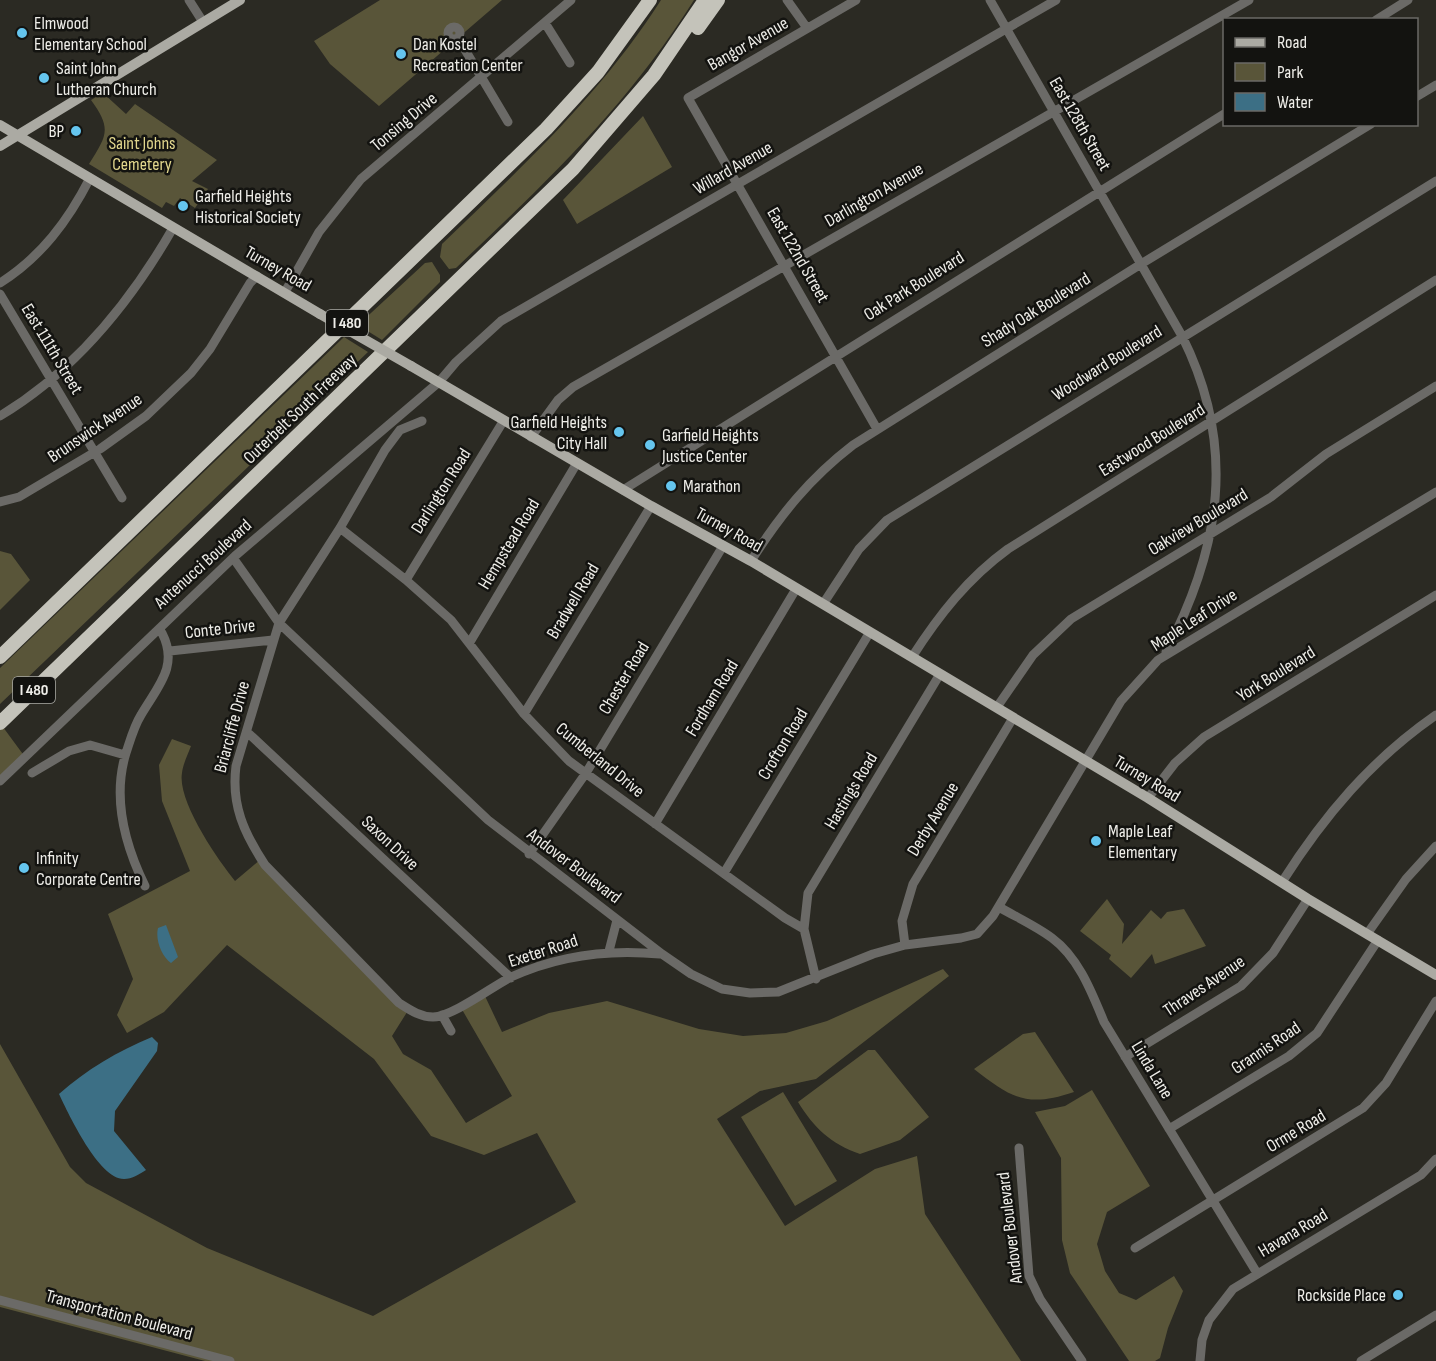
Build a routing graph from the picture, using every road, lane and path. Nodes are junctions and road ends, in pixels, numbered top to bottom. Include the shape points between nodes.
1 (189, 0) edge
2 (240, 0) edge
3 (572, 0) edge
4 (650, 0) edge
5 (705, 0) edge
6 (718, 0) edge
7 (787, 0) edge
8 (856, 0) edge
9 (990, 0) edge
10 (1056, 0) edge
11 (1249, 0) edge
12 (1408, 0) edge
13 (1379, 18) edge
14 (203, 22) junction
15 (545, 23) junction
16 (807, 28) junction
17 (1006, 29) junction
18 (458, 38) dead end
19 (570, 63) dead end
20 (654, 75) junction
21 (482, 77) junction
22 (1436, 85) edge
23 (1418, 96) edge
24 (688, 98) joint
25 (1054, 112) junction
26 (1223, 115) edge
27 (508, 122) dead end
28 (0, 125) edge
29 (1368, 126) edge
30 (17, 135) junction
31 (0, 146) edge
32 (90, 178) junction
33 (1436, 181) edge
34 (738, 184) junction
35 (1099, 191) junction
36 (173, 228) junction
37 (1140, 264) junction
38 (784, 266) junction
39 (257, 276) junction
40 (1436, 280) edge
41 (0, 283) edge
42 (285, 292) junction
43 (0, 294) edge
44 (1182, 336) junction
45 (836, 354) junction
46 (51, 380) junction
47 (439, 382) junction
48 (1436, 386) edge
49 (0, 416) edge
50 (504, 420) junction
51 (422, 421) dead end
52 (1211, 422) junction
53 (877, 429) junction
54 (531, 437) junction
55 (94, 452) junction
56 (577, 463) junction
57 (622, 490) junction
58 (1436, 492) edge
59 (122, 498) dead end
60 (0, 502) edge
61 (651, 506) junction
62 (340, 528) junction
63 (1212, 532) junction
64 (723, 546) junction
65 (751, 561) junction
66 (236, 562) dead end
67 (406, 580) junction
68 (796, 589) junction
69 (1436, 595) edge
70 (823, 604) junction
71 (279, 623) junction
72 (27, 631) junction
73 (870, 632) junction
74 (162, 633) dead end
75 (273, 640) junction
76 (470, 642) junction
77 (0, 650) edge
78 (170, 651) junction
79 (1165, 654) junction
80 (0, 657) edge
81 (69, 657) junction
82 (912, 657) junction
83 (940, 674) junction
84 (997, 707) junction
85 (524, 714) junction
86 (1436, 715) edge
87 (1014, 717) junction
88 (0, 718) edge
89 (0, 723) edge
90 (247, 732) junction
91 (125, 755) junction
92 (1085, 761) junction
93 (32, 773) dead end
94 (586, 773) junction
95 (0, 781) edge
96 (1148, 798) junction
97 (655, 824) junction
98 (1436, 846) edge
99 (529, 854) junction
100 (724, 873) junction
101 (1282, 882) junction
102 (145, 886) dead end
103 (1308, 899) junction
104 (999, 907) junction
105 (617, 920) junction
106 (804, 928) junction
107 (977, 934) joint
108 (1367, 934) junction
109 (1378, 940) junction
110 (905, 945) junction
111 (609, 951) junction
112 (662, 954) junction
113 (1436, 975) edge
114 (511, 978) junction
115 (816, 979) junction
116 (1436, 1001) edge
117 (442, 1015) junction
118 (451, 1031) dead end
119 (1125, 1057) junction
120 (1169, 1129) junction
121 (1019, 1148) dead end
122 (1436, 1159) edge
123 (1214, 1201) junction
124 (1135, 1248) dead end
125 (1257, 1274) junction
126 (0, 1300) edge
127 (1436, 1315) edge
128 (230, 1361) edge
129 (1082, 1361) edge
130 (1200, 1361) edge
131 (1361, 1361) edge

1 - 14 street
2 - 14 main road
3 - 15 street, Tonsing Drive
4 - 72 highway, Outerbelt South Freeway / I 480 via 598,72 546,129
5 - 20 highway, Outerbelt South Freeway / I 480
6 - 20 highway via 683,51
7 - 16 street
8 - 16 street, Bangor Avenue
9 - 17 street, East 128th Street
10 - 17 street, Willard Avenue
11 - 25 street, Darlington Avenue
12 - 13 street
14 - 30 main road
15 - 19 street
15 - 21 street, Tonsing Drive
16 - 24 street, Bangor Avenue
17 - 25 street, East 128th Street
17 - 34 street, Willard Avenue
18 - 21 street
20 - 81 highway, Outerbelt South Freeway / I 480 via 573,169
21 - 27 street
21 - 42 street, Tonsing Drive via 362,179 319,232
22 - 23 street
24 - 34 street, East 122nd Street
25 - 35 street, East 128th Street
25 - 38 street, Darlington Avenue
26 - 35 street, Oak Park Boulevard
28 - 30 main road, Turney Road
29 - 37 street, Shady Oak Boulevard
30 - 31 main road
30 - 32 main road, Turney Road
32 - 36 main road, Turney Road
32 - 41 street via 52,238
33 - 44 street, Woodward Boulevard
34 - 38 street, East 122nd Street
34 - 47 street, Willard Avenue via 501,321
35 - 37 street, East 128th Street
35 - 45 street, Oak Park Boulevard
36 - 39 main road, Turney Road
36 - 46 street via 121,308
37 - 44 street, East 128th Street
37 - 53 street, Shady Oak Boulevard
38 - 45 street, East 122nd Street
38 - 54 street, Darlington Avenue via 573,387 558,400
39 - 42 main road, Turney Road
39 - 55 street, Brunswick Avenue via 191,373 146,416
40 - 52 street, Eastwood Boulevard
42 - 47 main road, Turney Road, bridge
43 - 46 street, East 111th Street
44 - 52 street, East 128th Street via 1197,371
44 - 70 street, Woodward Boulevard via 887,520 860,549
45 - 53 street, East 122nd Street
45 - 57 street, Oak Park Boulevard
46 - 49 street
46 - 55 street, East 111th Street
47 - 50 main road, Turney Road
47 - 95 street, Antenucci Boulevard via 235,556
48 - 63 street, Oakview Boulevard via 1326,454 1271,497
50 - 54 main road, Turney Road
50 - 67 street, Darlington Road
51 - 62 street, Briarcliffe Drive via 400,430
52 - 63 street, East 128th Street via 1216,486
52 - 82 street, Eastwood Boulevard via 990,562 948,604
53 - 65 street, Shady Oak Boulevard via 826,465 802,489 779,516
54 - 56 main road, Turney Road
55 - 59 street, East 111th Street
55 - 60 street, Brunswick Avenue via 19,497
56 - 57 main road, Turney Road
56 - 76 street, Hempstead Road
57 - 61 main road, Turney Road
58 - 79 street, Maple Leaf Drive
61 - 64 main road, Turney Road
61 - 85 street, Bradwell Road
62 - 67 street, Cumberland Drive
62 - 71 street, Briarcliffe Drive
63 - 79 street, East 128th Street via 1192,599
63 - 84 street, Oakview Boulevard via 1066,624 1033,655
64 - 65 main road, Turney Road
64 - 94 street, Chester Road
65 - 68 main road, Turney Road
66 - 71 street, Andover Boulevard
67 - 76 street, Cumberland Drive
68 - 70 main road, Turney Road
68 - 97 street, Fordham Road
69 - 96 street, York Boulevard via 1204,737 1175,762
70 - 73 main road, Turney Road
71 - 75 street, Briarcliffe Drive
71 - 99 street, Andover Boulevard
72 - 77 highway
72 - 80 highway, Outerbelt South Freeway / I 480
73 - 82 main road, Turney Road
73 - 100 street, Crofton Road
74 - 78 street
75 - 78 street, Conte Drive
75 - 90 street, Briarcliffe Drive
76 - 85 street, Cumberland Drive
78 - 91 street via 163,680 139,718
79 - 92 street, Maple Leaf Drive via 1121,701
81 - 88 highway
81 - 89 highway, Outerbelt South Freeway / I 480
82 - 83 main road, Turney Road
83 - 84 main road, Turney Road
83 - 106 street, Hastings Road via 808,893
84 - 87 main road, Turney Road
85 - 94 street, Cumberland Drive via 544,738
86 - 101 street via 1385,754 1345,794
87 - 92 main road, Turney Road
87 - 110 street, Derby Avenue via 913,884 902,921
90 - 114 street, Saxon Drive
90 - 117 street, Briarcliffe Drive via 233,788 248,839 265,865 399,1004 416,1014
91 - 93 street via 90,745 69,751
91 - 102 street via 121,780 123,829
92 - 96 main road, Turney Road
92 - 104 street, Maple Leaf Drive
94 - 97 street, Cumberland Drive
94 - 99 street, Chester Road
96 - 101 main road, Turney Road
97 - 100 street, Cumberland Drive
98 - 108 street via 1406,879
99 - 105 street, Andover Boulevard
100 - 106 street, Cumberland Drive
101 - 103 main road, Turney Road
103 - 108 main road, Turney Road
103 - 119 street, Thraves Avenue via 1273,953 1241,986
104 - 107 street, Maple Leaf Drive
104 - 119 street, Linda Lane via 1052,938 1066,952
105 - 111 street
105 - 112 street, Andover Boulevard
106 - 115 street
107 - 110 street, Andover Boulevard
108 - 109 main road, Turney Road
109 - 113 main road, Turney Road
109 - 120 street, Grannis Road via 1317,1033 1289,1056
110 - 115 street, Andover Boulevard via 873,954
111 - 112 street, Exeter Road
111 - 114 street, Exeter Road via 571,957
112 - 115 street, Andover Boulevard via 722,989 778,992
114 - 117 street, Exeter Road
116 - 123 street, Orme Road via 1386,1083 1363,1108
117 - 118 street
119 - 120 street, Linda Lane
120 - 123 street, Linda Lane
121 - 129 street, Andover Boulevard via 1029,1276
122 - 125 street, Havana Road via 1421,1175
123 - 124 street, Orme Road
123 - 125 street, Linda Lane
125 - 130 street, Havana Road via 1233,1289 1218,1305 1202,1340
126 - 128 street, Transportation Boulevard
127 - 131 street

